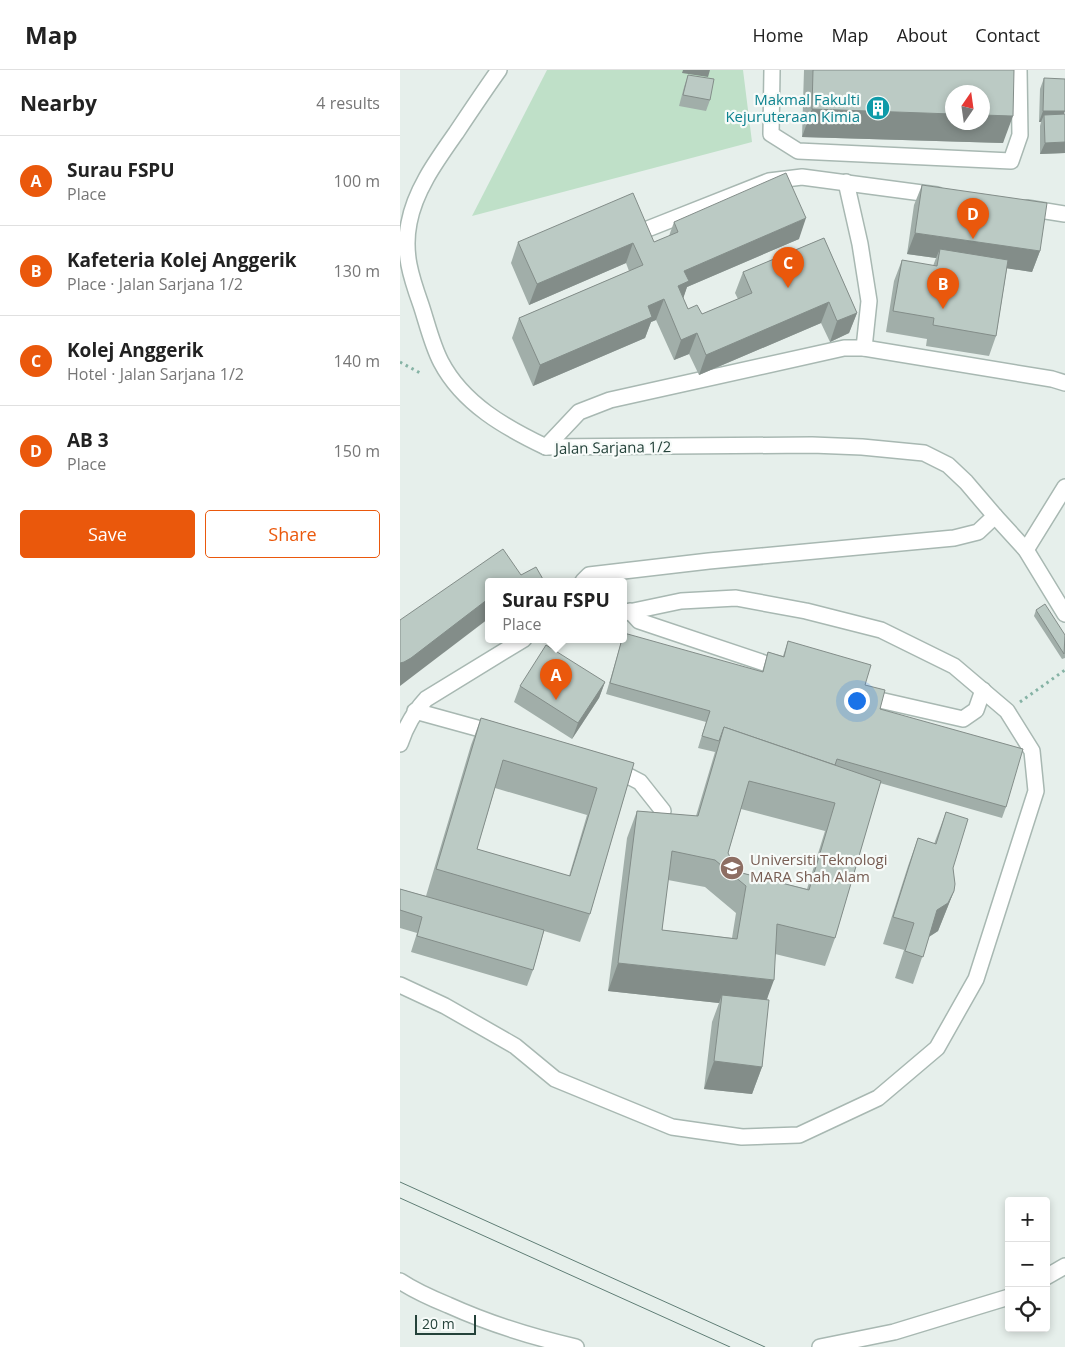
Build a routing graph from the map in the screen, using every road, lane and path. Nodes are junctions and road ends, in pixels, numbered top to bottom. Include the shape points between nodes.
1 (499, 70) edge
2 (772, 70) edge
3 (1019, 70) edge
4 (846, 182) junction
5 (951, 197) edge
6 (1017, 207) edge
7 (1065, 214) edge
8 (645, 230) edge
9 (864, 348) junction
10 (400, 362) edge
11 (422, 374) dead end
12 (1065, 383) edge
13 (546, 448) junction
14 (1065, 487) edge
15 (995, 516) junction
16 (1026, 550) junction
17 (586, 578) edge
18 (627, 612) edge
19 (1065, 614) edge
20 (517, 643) edge
21 (764, 664) edge
22 (1065, 670) edge
23 (982, 690) junction
24 (861, 696) edge
25 (415, 711) junction
26 (1008, 711) junction
27 (509, 736) edge
28 (400, 744) edge
29 (603, 762) edge
30 (663, 811) edge
31 (400, 985) edge
32 (1065, 1266) edge
33 (1050, 1275) edge
34 (400, 1281) edge
35 (1005, 1298) edge
36 (576, 1347) edge
37 (820, 1347) edge

1 - 13 street, Jalan Sarjana 1/2 via 430,170 409,222 406,251 413,284 441,362 453,381 479,408 512,431
2 - 3 street via 771,134 798,151 1012,161 1020,135
4 - 5 street
4 - 8 street via 802,177 769,181
4 - 9 street via 869,300
6 - 7 street
9 - 12 street
9 - 13 street via 844,348 610,400 579,412
10 - 11 path
13 - 15 street, Jalan Sarjana 1/2 via 812,445 924,453 948,465
14 - 16 street
15 - 16 street, Jalan Sarjana 1/2
15 - 17 street via 978,532 954,538 709,561 589,575
16 - 19 street, Jalan Sarjana 1/2
18 - 21 street via 639,621
18 - 23 street via 682,601 736,598 806,611 881,630 954,666
20 - 25 street via 426,699
22 - 26 path
23 - 24 street via 976,710 963,719
23 - 26 street
25 - 27 street
25 - 28 street
26 - 31 street via 1032,752 1036,791 976,979 937,1048 878,1098 799,1135 742,1137 672,1127 555,1079 515,1046 445,1006
29 - 30 street via 640,782
32 - 33 street
34 - 36 street via 479,1319
35 - 37 street via 894,1332

